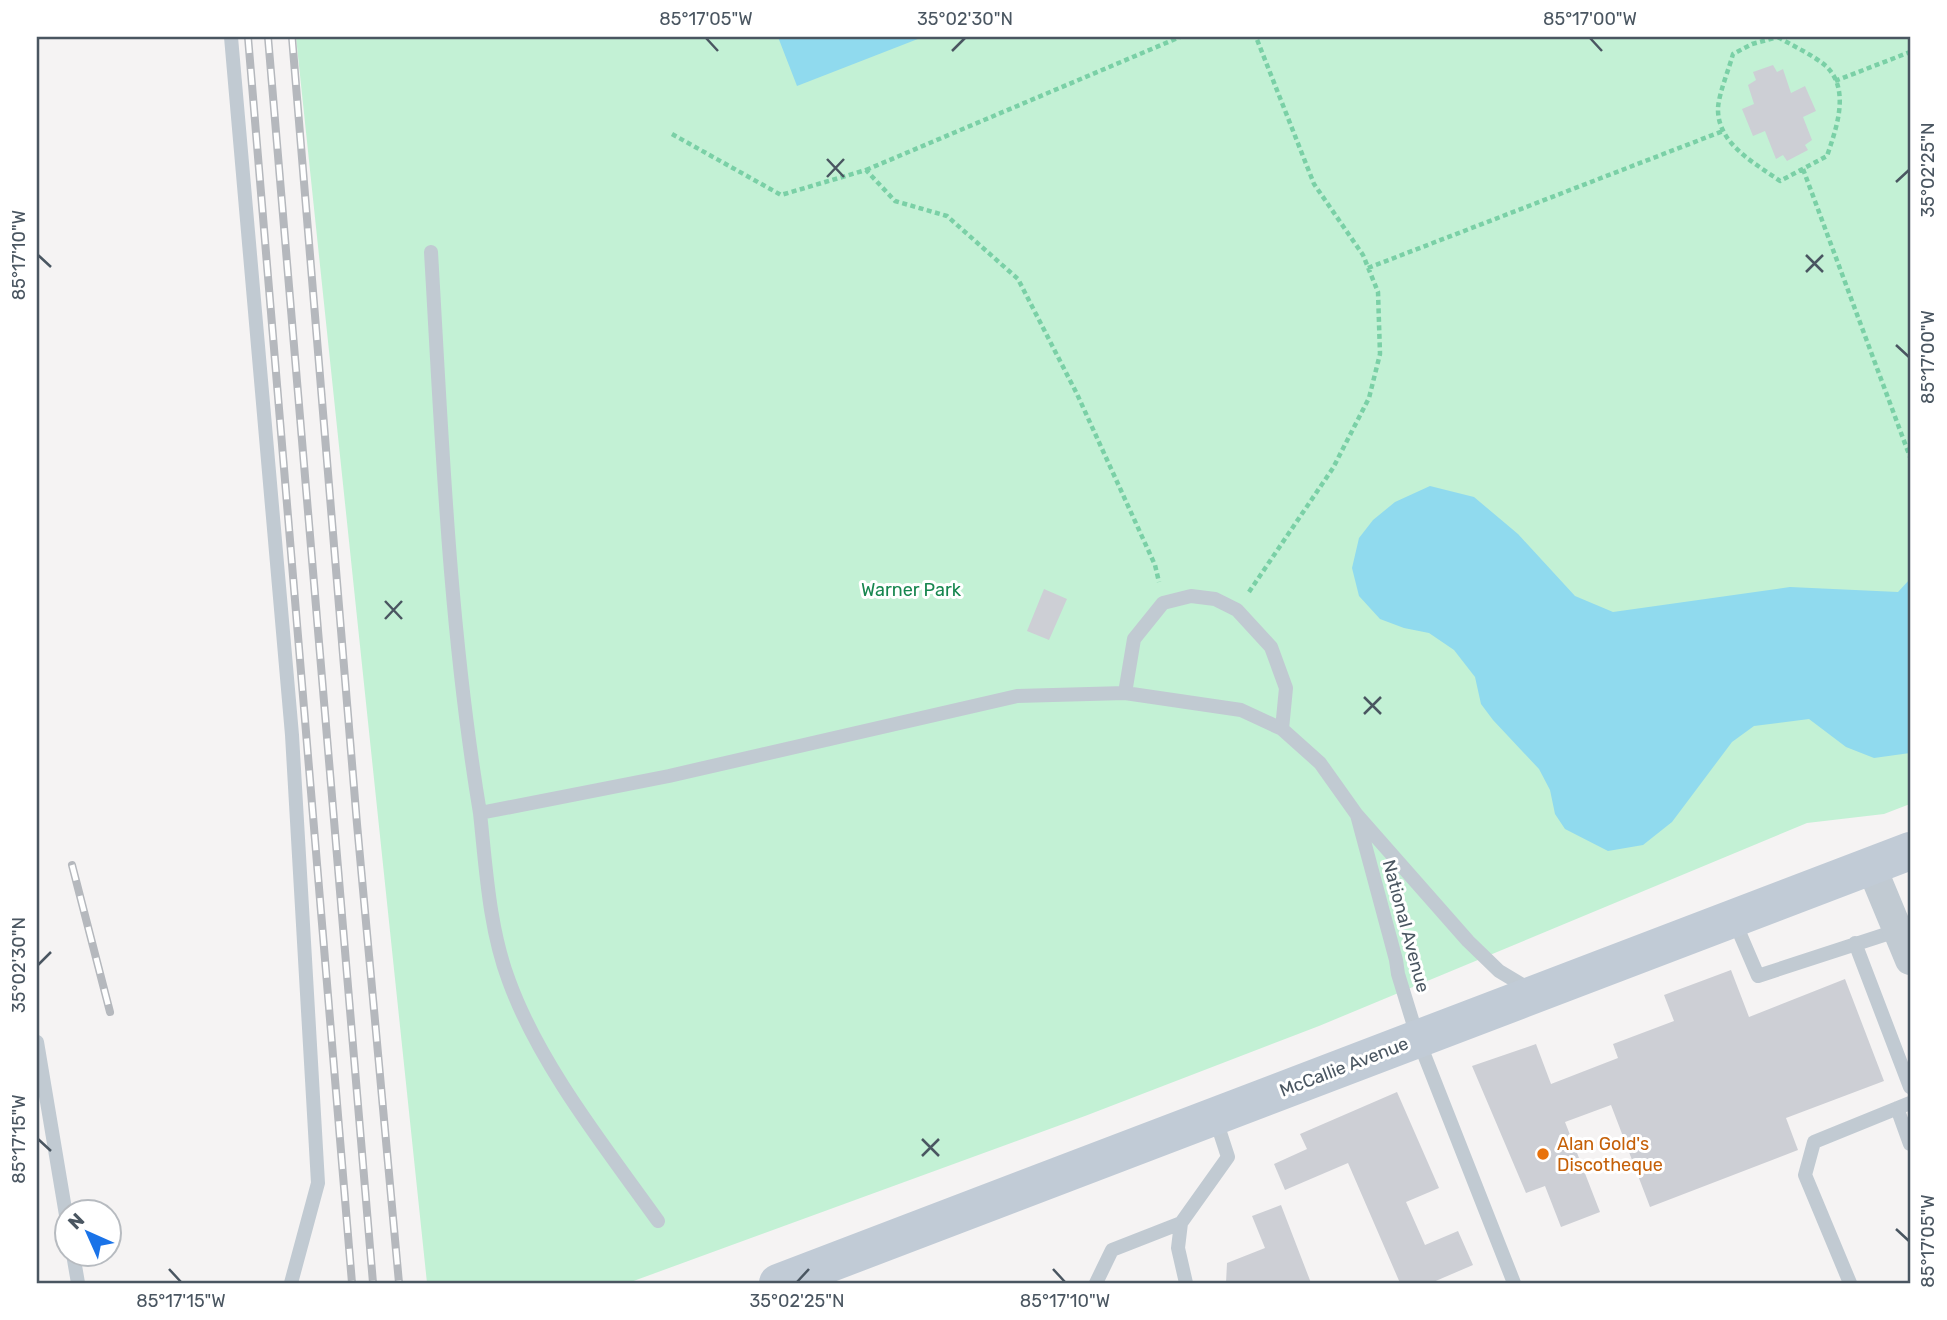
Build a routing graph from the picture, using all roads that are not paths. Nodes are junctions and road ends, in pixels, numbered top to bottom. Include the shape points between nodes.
1 (231, 37) edge
2 (431, 252) dead end
3 (1125, 693) junction
4 (1282, 729) junction
5 (480, 813) junction
6 (1357, 816) junction
7 (1910, 851) edge
8 (1871, 866) junction
9 (1733, 918) junction
10 (1899, 930) junction
11 (1854, 943) junction
12 (1910, 960) edge
13 (1536, 993) junction
14 (1418, 1039) junction
15 (37, 1042) edge
16 (1910, 1087) edge
17 (1904, 1105) edge
18 (1215, 1117) junction
19 (1910, 1144) edge
20 (63, 1198) edge
21 (658, 1221) dead end
22 (1181, 1223) junction
23 (291, 1283) edge
24 (778, 1283) edge
25 (1096, 1283) edge
26 (1186, 1283) edge
27 (1514, 1283) edge
28 (1850, 1283) edge

1 - 23 lane via 292,735 317,1183
2 - 5 lane via 451,592
3 - 4 lane via 1241,710
3 - 4 lane via 1135,639 1163,603 1191,596 1215,599 1237,610 1271,647 1286,688
3 - 5 lane via 1017,696 669,776
4 - 6 lane via 1320,763
5 - 21 lane via 492,912 508,981 575,1104
6 - 13 lane, National Avenue via 1475,948 1499,971
6 - 14 lane, National Avenue
7 - 8 main road, McCallie Avenue
8 - 9 main road, McCallie Avenue
8 - 10 street
9 - 11 lane via 1758,976
9 - 13 main road, McCallie Avenue
10 - 11 lane
10 - 12 street
11 - 16 lane
13 - 14 main road, McCallie Avenue
14 - 18 main road, McCallie Avenue
14 - 27 lane, National Avenue
15 - 20 lane
17 - 19 lane
17 - 28 lane via 1814,1142 1805,1175
18 - 22 lane via 1228,1157
18 - 24 main road, McCallie Avenue
22 - 25 lane via 1112,1251
22 - 26 lane via 1178,1248

